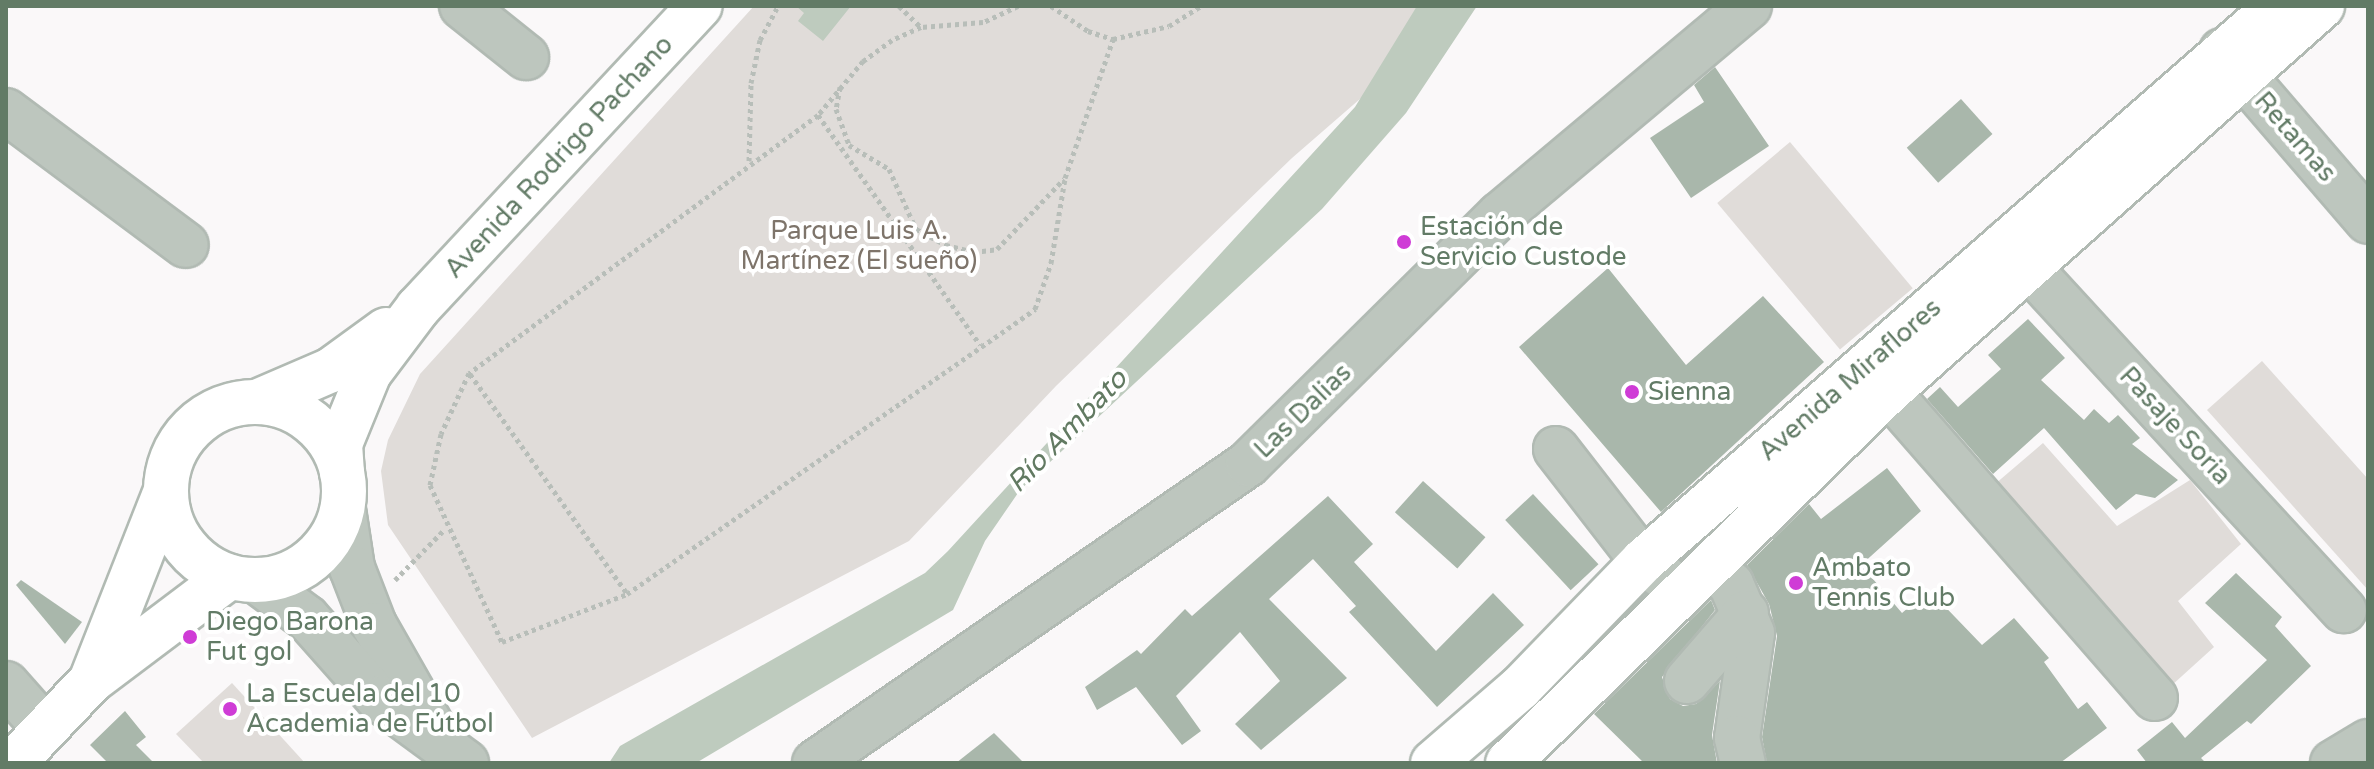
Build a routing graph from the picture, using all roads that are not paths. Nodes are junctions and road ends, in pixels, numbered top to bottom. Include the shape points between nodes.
1 (462, 6) edge
2 (700, 6) edge
3 (1749, 6) edge
4 (2277, 6) edge
5 (2322, 6) edge
6 (526, 57) dead end
7 (2234, 66) junction
8 (6, 111) edge
9 (2368, 221) edge
10 (186, 245) dead end
11 (2016, 256) junction
12 (418, 308) junction
13 (1888, 392) junction
14 (257, 402) junction
15 (1556, 449) dead end
16 (343, 491) junction
17 (165, 493) junction
18 (1643, 561) junction
19 (243, 579) junction
20 (1696, 579) junction
21 (2344, 610) dead end
22 (1746, 613) junction
23 (91, 681) junction
24 (1687, 681) dead end
25 (6, 684) edge
26 (1520, 688) junction
27 (2155, 698) dead end
28 (1556, 719) junction
29 (44, 727) junction
30 (2368, 742) edge
31 (457, 757) edge
32 (13, 763) edge
33 (815, 763) edge
34 (1433, 763) edge
35 (1508, 763) edge
36 (1743, 763) edge
37 (2333, 763) edge

1 - 6 street
2 - 12 main road, Avenida Rodrigo Pachano
3 - 33 street, Las Dalias via 1500,215 1248,464
4 - 7 main road, Avenida Miraflores
5 - 7 main road, Avenida Miraflores
7 - 9 street, Retamas
7 - 11 main road, Avenida Miraflores
8 - 10 street
11 - 13 main road, Avenida Miraflores
11 - 18 main road, Avenida Miraflores
11 - 21 street, Pasaje Soria
12 - 14 main road, Avenida Rodrigo Pachano via 331,370
12 - 16 main road, Avenida Rodrigo Pachano via 369,373 340,444
13 - 20 main road, Avenida Miraflores
13 - 27 street
14 - 16 main road via 312,423
14 - 17 main road via 202,419 169,465
15 - 18 street
16 - 19 main road via 313,560
16 - 31 street via 352,568 374,625
17 - 19 main road via 183,545
17 - 23 main road
18 - 20 street
18 - 26 main road, Avenida Miraflores
19 - 23 main road
19 - 31 street via 307,618 379,699
20 - 22 street via 1731,584
20 - 28 main road, Avenida Miraflores
22 - 24 street
22 - 36 street via 1752,633 1737,738
23 - 29 main road
25 - 29 street
26 - 28 street
26 - 34 main road, Avenida Miraflores
28 - 35 main road, Avenida Miraflores
29 - 32 main road
30 - 37 street

